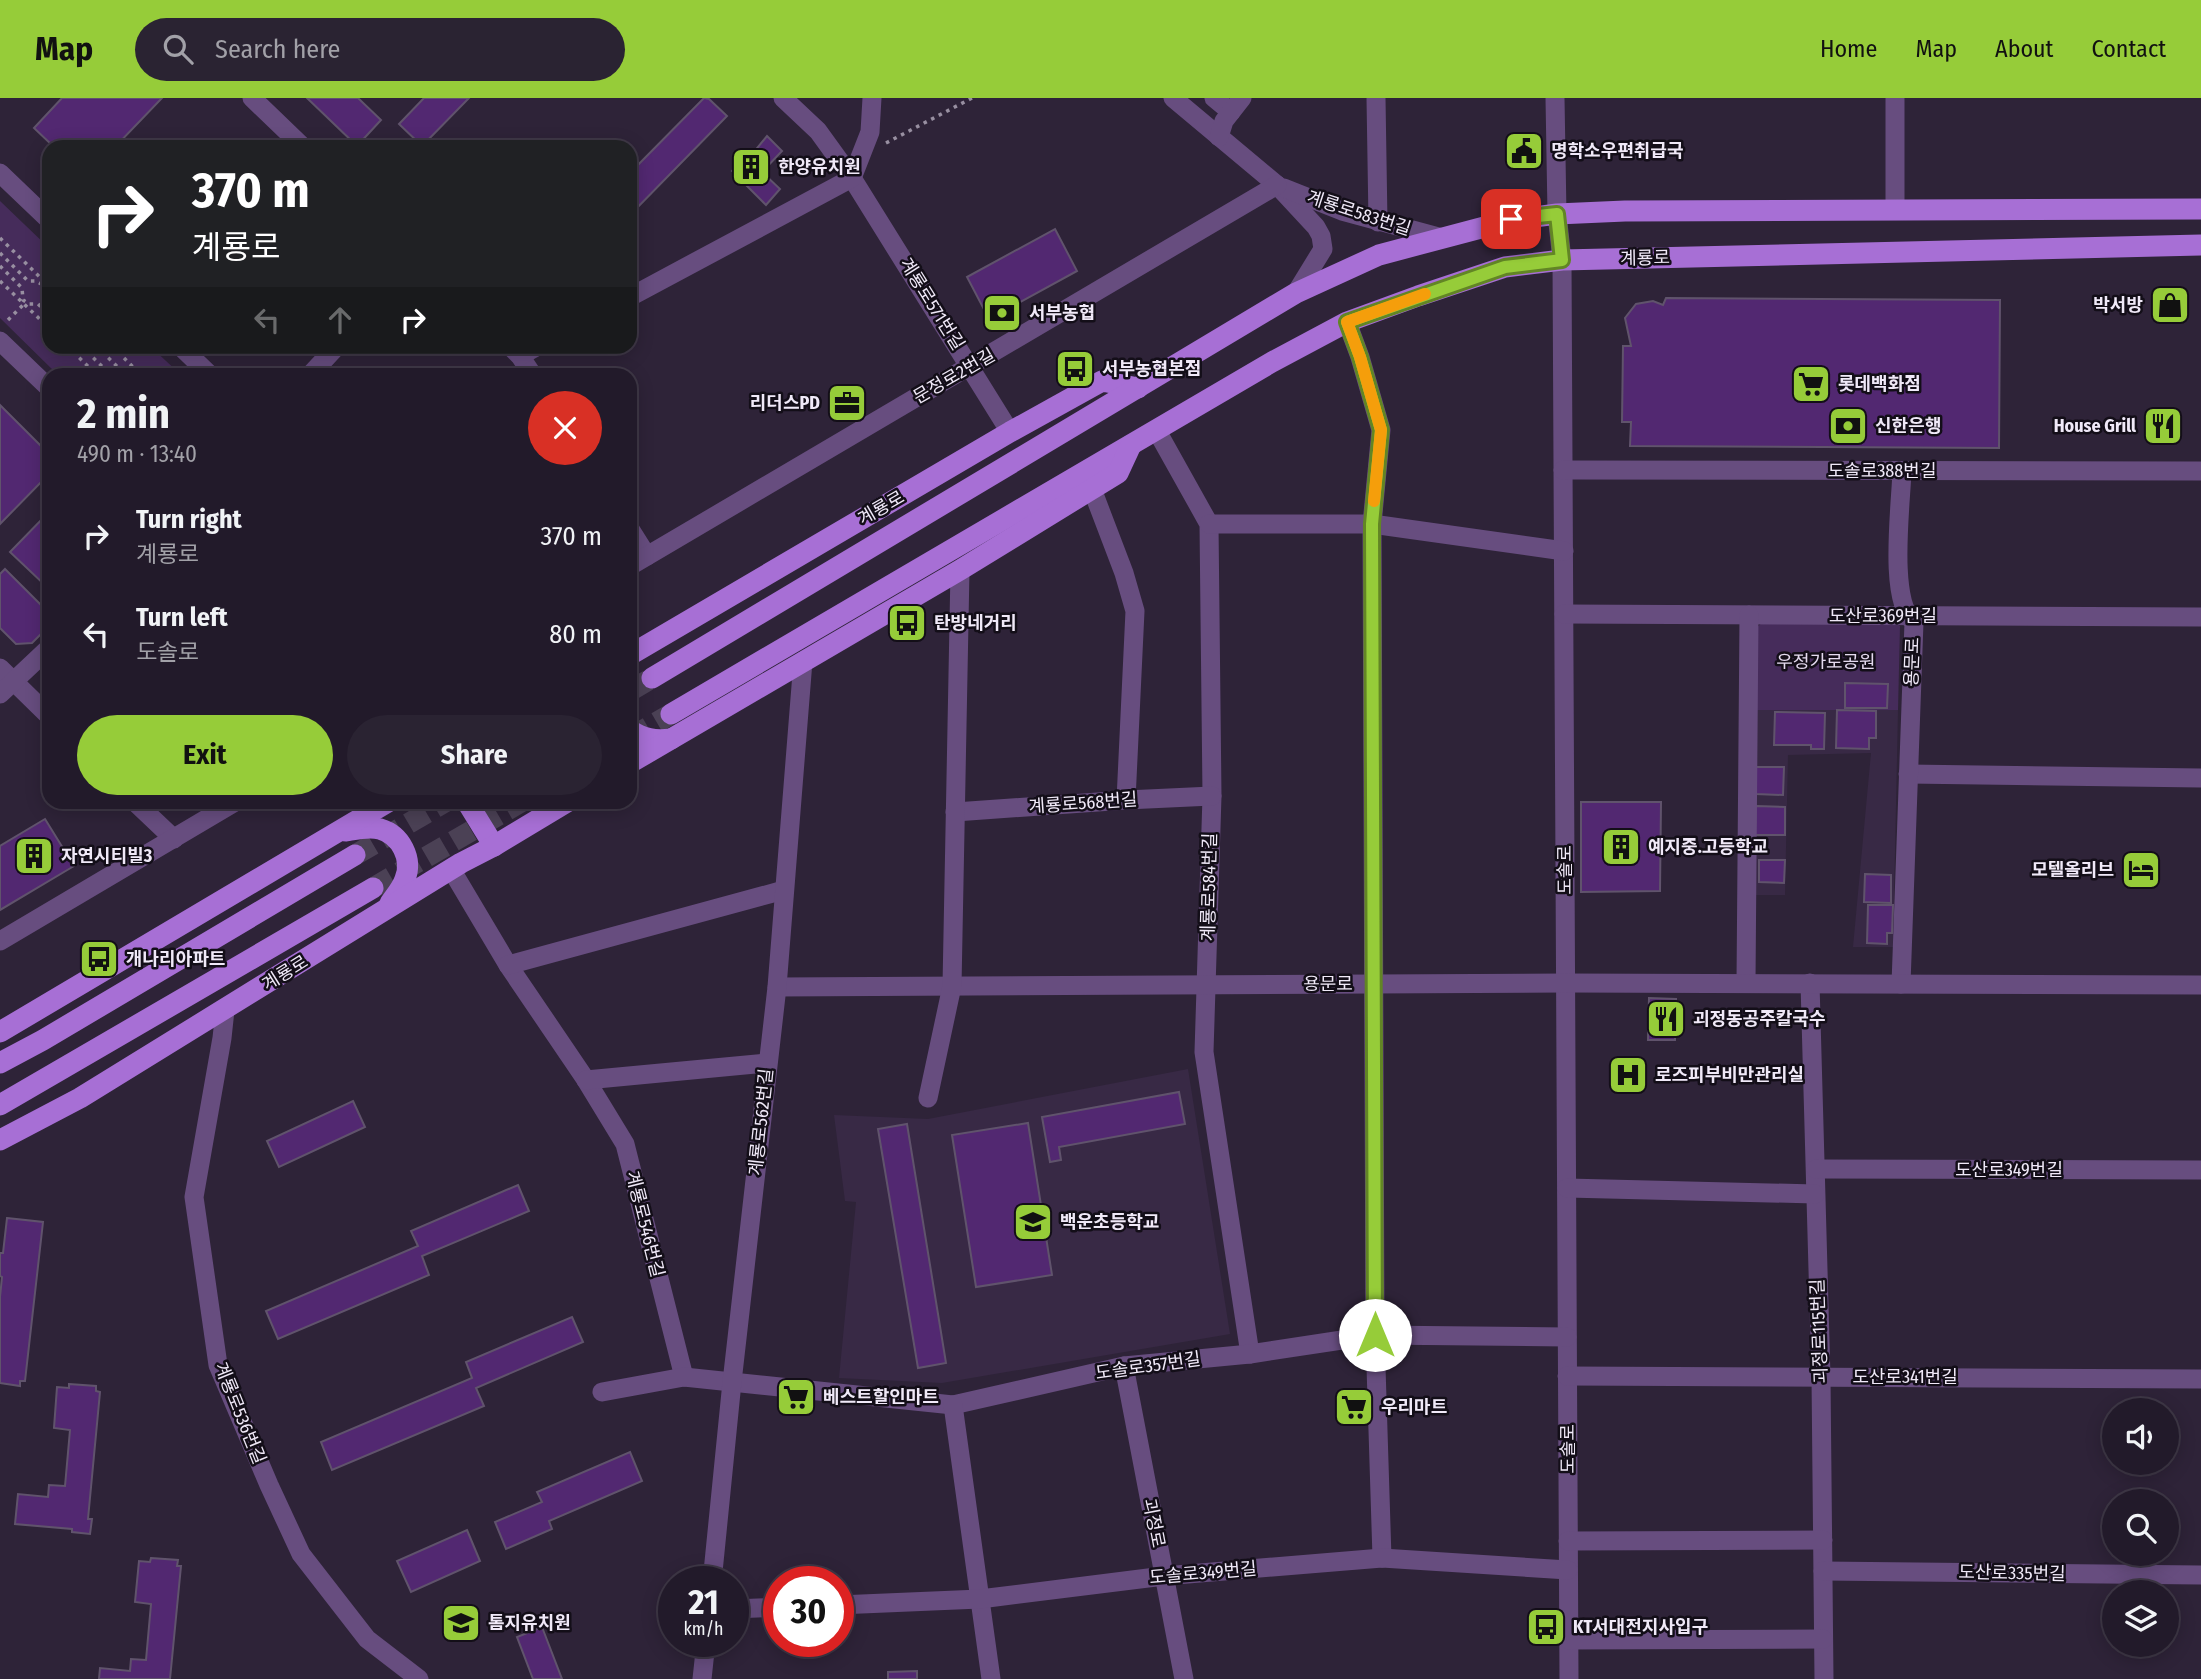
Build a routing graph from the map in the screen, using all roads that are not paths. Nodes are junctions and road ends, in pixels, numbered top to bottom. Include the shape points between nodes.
1 (253, 98) edge
2 (783, 98) edge
3 (872, 98) edge
4 (1173, 98) edge
5 (1214, 98) edge
6 (1376, 98) edge
7 (1555, 98) edge
8 (1895, 98) edge
9 (1237, 105) edge
10 (1219, 137) junction
11 (296, 140) edge
12 (0, 173) edge
13 (852, 178) junction
14 (1277, 185) junction
15 (2201, 209) edge
16 (1895, 210) junction
17 (42, 213) edge
18 (1557, 214) junction
19 (1378, 222) junction
20 (1443, 237) junction
21 (2201, 245) edge
22 (1562, 260) junction
23 (637, 293) edge
24 (1296, 293) junction
25 (1347, 322) junction
26 (0, 341) edge
27 (188, 354) edge
28 (330, 354) edge
29 (971, 366) junction
30 (203, 368) edge
31 (317, 368) edge
32 (42, 381) edge
33 (1138, 388) junction
34 (1157, 431) junction
35 (1010, 432) junction
36 (1131, 445) junction
37 (1563, 470) junction
38 (1902, 471) junction
39 (2201, 471) edge
40 (1092, 489) junction
41 (1209, 524) junction
42 (1372, 524) junction
43 (1564, 551) junction
44 (638, 561) edge
45 (960, 570) junction
46 (1564, 614) junction
47 (1749, 615) junction
48 (1906, 616) junction
49 (2201, 617) edge
50 (637, 652) edge
51 (42, 655) edge
52 (803, 662) junction
53 (0, 668) edge
54 (652, 678) tunnel mouth
55 (7, 689) edge
56 (42, 712) edge
57 (671, 714) tunnel mouth
58 (683, 732) junction
59 (637, 734) edge
60 (637, 760) edge
61 (1908, 774) junction
62 (2201, 778) edge
63 (1212, 796) junction
64 (1126, 800) junction
65 (142, 809) edge
66 (223, 809) edge
67 (377, 809) edge
68 (471, 809) edge
69 (555, 809) edge
70 (955, 812) junction
71 (339, 832) junction
72 (174, 839) junction
73 (494, 846) junction
74 (355, 855) tunnel mouth
75 (451, 869) junction
76 (373, 888) tunnel mouth
77 (784, 890) junction
78 (384, 911) junction
79 (0, 941) edge
80 (508, 965) junction
81 (1566, 983) junction
82 (1746, 983) junction
83 (1810, 983) junction
84 (1207, 984) junction
85 (1375, 984) junction
86 (1901, 984) junction
87 (2201, 985) edge
88 (952, 986) junction
89 (777, 987) junction
90 (225, 1010) junction
91 (0, 1032) edge
92 (0, 1063) edge
93 (767, 1063) junction
94 (586, 1080) junction
95 (928, 1098) dead end
96 (0, 1105) edge
97 (0, 1140) edge
98 (1816, 1169) junction
99 (2201, 1170) edge
100 (1567, 1188) junction
101 (1815, 1194) junction
102 (1375, 1335) junction
103 (1567, 1337) junction
104 (1250, 1354) junction
105 (1124, 1366) junction
106 (684, 1377) junction
107 (1567, 1377) junction
108 (1821, 1377) junction
109 (2201, 1379) edge
110 (732, 1382) junction
111 (601, 1392) dead end
112 (953, 1405) junction
113 (1823, 1540) junction
114 (1568, 1541) junction
115 (1382, 1558) junction
116 (714, 1566) edge
117 (1568, 1570) junction
118 (1823, 1571) junction
119 (2201, 1575) edge
120 (1164, 1576) junction
121 (980, 1599) junction
122 (854, 1604) edge
123 (1824, 1639) junction
124 (1569, 1640) junction
125 (704, 1657) edge
126 (419, 1679) edge
127 (702, 1679) edge
128 (991, 1679) edge
129 (1184, 1679) edge
130 (1569, 1679) edge
131 (1824, 1679) edge

1 - 11 street
2 - 13 street, 계룡로571번길 via 818,131
3 - 13 street via 870,132
4 - 10 street, 계룡로583번길
5 - 9 street
6 - 19 street
7 - 18 street, 도솔로
8 - 16 street
9 - 10 street
10 - 14 street, 계룡로583번길
12 - 17 street
13 - 23 street
13 - 29 street, 계룡로571번길
14 - 19 street, 계룡로583번길
14 - 24 street, 계룡로583번길 via 1321,236 1323,249
14 - 29 street, 문정로2번길
15 - 16 main road, 계룡로
16 - 18 main road, 계룡로
18 - 20 main road, 계룡로 via 1511,219
18 - 22 street, 도솔로
19 - 20 street, 계룡로583번길
20 - 24 main road, 계룡로 via 1379,255
21 - 22 main road, 계룡로
22 - 25 main road, 계룡로 via 1505,267
22 - 37 street, 도솔로
24 - 33 main road, 계룡로
25 - 34 main road, 계룡로
25 - 42 street via 1381,430
26 - 32 street
27 - 30 street
28 - 31 street
29 - 35 street, 계룡로571번길
29 - 44 street, 문정로2번길
33 - 35 main road, 계룡로 via 1102,381
33 - 54 main road, 계룡로
34 - 36 main road, 계룡로
34 - 41 street, 계룡로584번길
35 - 50 main road, 계룡로
36 - 40 main road via 1118,472
36 - 57 main road, 계룡로
37 - 38 street, 도솔로388번길
37 - 43 street, 도솔로
38 - 39 street, 도솔로388번길
38 - 48 street, 용문로 via 1898,584
40 - 45 main road
40 - 64 street via 1135,611
41 - 42 street
41 - 63 street, 계룡로584번길
42 - 43 street
42 - 85 street
43 - 46 street, 도솔로
45 - 52 main road
45 - 70 street
46 - 47 street, 도산로369번길
46 - 81 street, 도솔로
47 - 48 street, 도산로369번길
47 - 82 street
48 - 49 street, 도산로369번길
48 - 61 street, 용문로 via 1914,622
51 - 55 street
52 - 58 main road
52 - 77 street, 계룡로562번길
53 - 55 street
55 - 56 street
58 - 59 main road via 654,740
58 - 60 main road
61 - 62 street
61 - 86 street, 용문로
63 - 64 street, 계룡로568번길
63 - 84 street, 계룡로584번길
64 - 70 street, 계룡로568번길
65 - 72 street
66 - 72 street
67 - 71 main road
68 - 73 main road
69 - 73 main road, 계룡로
70 - 88 street
71 - 78 main road via 380,829 400,842 406,853 406,878
71 - 91 main road
72 - 79 street
73 - 75 main road, 계룡로
74 - 92 main road
75 - 78 main road, 계룡로
75 - 80 street, 계룡로546번길
76 - 96 main road, 계룡로
77 - 80 street
77 - 89 street, 계룡로562번길
78 - 90 main road, 계룡로
80 - 94 street, 계룡로546번길
81 - 82 street, 용문로
81 - 85 street, 용문로
81 - 100 street, 도솔로
82 - 83 street, 용문로
83 - 86 street, 용문로
83 - 98 street, 괴정로115번길
84 - 85 street, 용문로
84 - 88 street, 용문로
84 - 104 street, 계룡로584번길 via 1205,1052
85 - 102 street
86 - 87 street, 용문로
88 - 89 street, 용문로
88 - 95 street
89 - 93 street, 계룡로562번길
90 - 97 main road, 계룡로 via 80,1098
90 - 126 street, 계룡로536번길 via 194,1197 218,1365 301,1554 366,1639
93 - 94 street
93 - 110 street, 계룡로562번길
94 - 106 street, 계룡로546번길 via 625,1144
98 - 99 street, 도산로349번길
98 - 101 street, 괴정로115번길
100 - 101 street
100 - 103 street, 도솔로
101 - 108 street, 괴정로115번길
102 - 103 street, 도솔로357번길
102 - 104 street, 도솔로357번길
102 - 115 street
103 - 107 street, 도솔로
104 - 105 street, 도솔로357번길
105 - 112 street, 도솔로357번길
105 - 120 street, 괴정로
106 - 110 street
106 - 111 street
107 - 108 street, 도산로341번길
107 - 114 street, 도솔로
108 - 109 street, 도산로341번길
108 - 113 street, 괴정로115번길
110 - 112 street, 도솔로357번길
110 - 116 street, 계룡로562번길
112 - 121 street
113 - 114 street
113 - 118 street, 괴정로115번길
114 - 117 street, 도솔로
115 - 117 street, 도솔로349번길
115 - 120 street, 도솔로349번길
117 - 124 street, 도솔로
118 - 119 street, 도산로335번길
118 - 123 street, 괴정로115번길
120 - 121 street, 도솔로349번길
120 - 129 street, 괴정로
121 - 122 street, 도솔로349번길
121 - 128 street
123 - 124 street
123 - 131 street, 괴정로115번길
124 - 130 street, 도솔로
125 - 127 street

